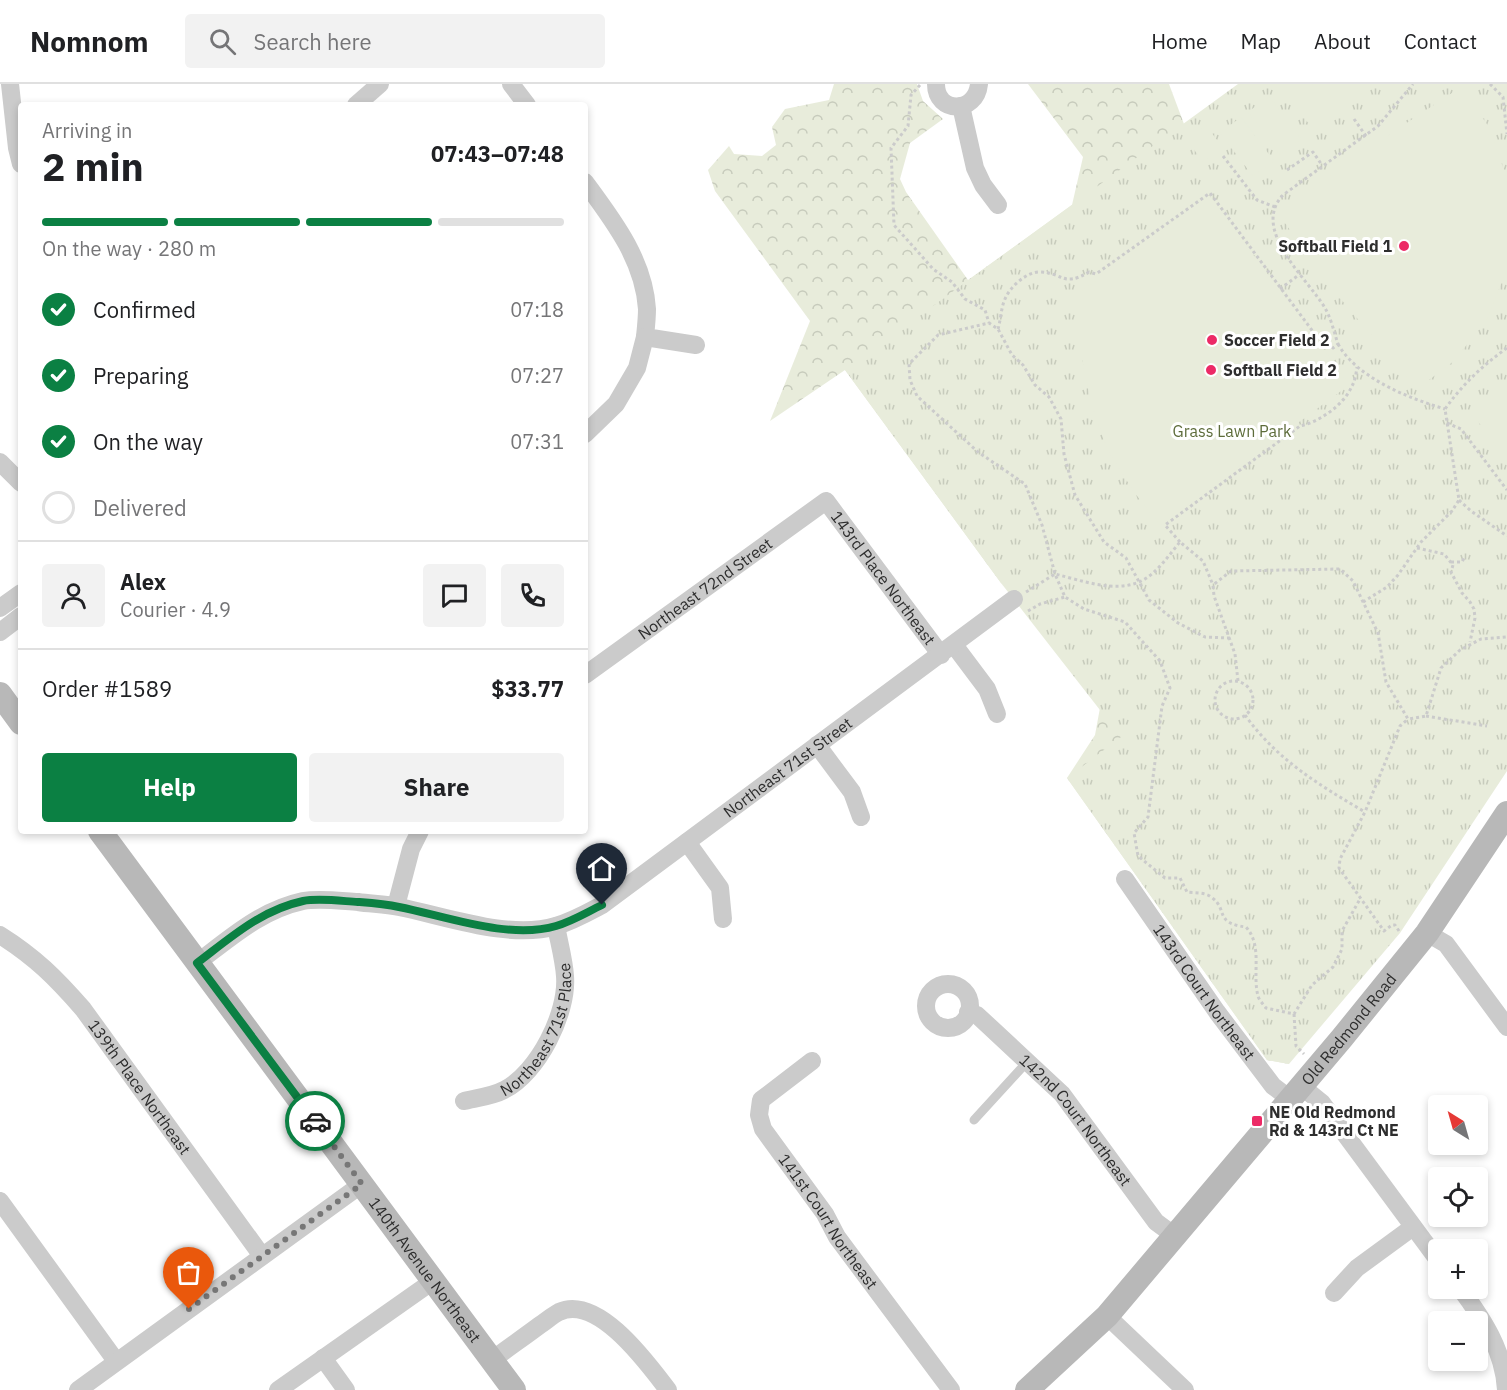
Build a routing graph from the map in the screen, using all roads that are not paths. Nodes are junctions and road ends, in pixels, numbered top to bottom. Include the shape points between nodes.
1 (10, 84) edge
2 (380, 84) edge
3 (512, 84) edge
4 (936, 84) edge
5 (979, 84) edge
6 (359, 102) edge
7 (525, 102) edge
8 (961, 106) junction
9 (18, 152) edge
10 (588, 187) edge
11 (998, 205) dead end
12 (645, 337) junction
13 (696, 345) dead end
14 (588, 431) edge
15 (0, 462) edge
16 (18, 480) edge
17 (826, 501) joint
18 (18, 595) edge
19 (1021, 605) road end
20 (0, 608) edge
21 (18, 618) edge
22 (0, 632) edge
23 (947, 650) junction
24 (588, 673) edge
25 (0, 694) edge
26 (997, 714) dead end
27 (18, 719) edge
28 (817, 746) junction
29 (1507, 813) edge
30 (861, 817) dead end
31 (102, 834) edge
32 (418, 834) edge
33 (687, 842) junction
34 (1125, 879) dead end
35 (396, 906) junction
36 (723, 919) dead end
37 (556, 926) junction
38 (1427, 933) junction
39 (0, 936) edge
40 (197, 963) junction
41 (969, 1012) dead end
42 (1507, 1027) edge
43 (812, 1061) dead end
44 (1028, 1061) junction
45 (1295, 1093) junction
46 (464, 1101) dead end
47 (974, 1119) dead end
48 (362, 1184) junction
49 (2, 1209) edge
50 (1413, 1227) junction
51 (1175, 1236) junction
52 (1428, 1247) edge
53 (262, 1256) junction
54 (433, 1281) junction
55 (1334, 1293) dead end
56 (1468, 1299) edge
57 (1107, 1316) junction
58 (323, 1358) junction
59 (492, 1360) junction
60 (116, 1361) junction
61 (78, 1390) edge
62 (278, 1390) edge
63 (346, 1390) edge
64 (514, 1390) edge
65 (668, 1390) edge
66 (951, 1390) edge
67 (1027, 1390) edge
68 (1185, 1390) edge
69 (1506, 1390) edge

1 - 9 street
2 - 6 street
3 - 7 street
4 - 8 street via 942,100 954,107
5 - 8 street via 974,99
8 - 11 street via 975,168
10 - 12 street via 620,231 642,279 647,308
12 - 13 street
12 - 14 street via 637,369 616,404
15 - 16 street
17 - 23 street, 143rd Place Northeast
17 - 24 street, Northeast 72nd Street
18 - 20 street
19 - 23 street, Northeast 71st Street
21 - 22 street
23 - 26 street via 987,689
23 - 28 street, Northeast 71st Street
25 - 27 main road
28 - 30 street via 852,792
28 - 33 street, Northeast 71st Street
29 - 38 main road, Old Redmond Road
31 - 40 main road, 140th Avenue Northeast
32 - 35 street
33 - 36 street via 720,888
33 - 37 street, Northeast 71st Street via 602,905
34 - 45 street, 143rd Court Northeast via 1273,1086
35 - 37 street, Northeast 71st Street via 483,926
35 - 40 street, Northeast 71st Street via 304,901 273,910
37 - 46 street, Northeast 71st Place via 566,977 555,1029 542,1054 504,1090
38 - 42 street via 1446,944
38 - 45 main road, Old Redmond Road
39 - 53 street, 139th Place Northeast via 28,953 83,1009
40 - 48 main road, 140th Avenue Northeast
41 - 44 street, 142nd Court Northeast
43 - 66 street, 141st Court Northeast via 761,1100 759,1115 763,1129 825,1214 837,1237
44 - 47 lane
44 - 51 street, 142nd Court Northeast via 1062,1094 1156,1222
45 - 50 street, 143rd Court Northeast via 1322,1103
45 - 51 main road, Old Redmond Road
48 - 53 street
48 - 54 main road, 140th Avenue Northeast
49 - 60 street
50 - 52 street, 143rd Court Northeast
50 - 55 street via 1357,1268
51 - 57 main road, Old Redmond Road
53 - 60 street
54 - 58 street
54 - 59 main road, 140th Avenue Northeast
56 - 69 street via 1496,1345
57 - 67 main road, Old Redmond Road
57 - 68 street
58 - 62 street
58 - 63 street
59 - 64 main road, 140th Avenue Northeast
59 - 65 street via 560,1312 574,1309 609,1324
60 - 61 street

